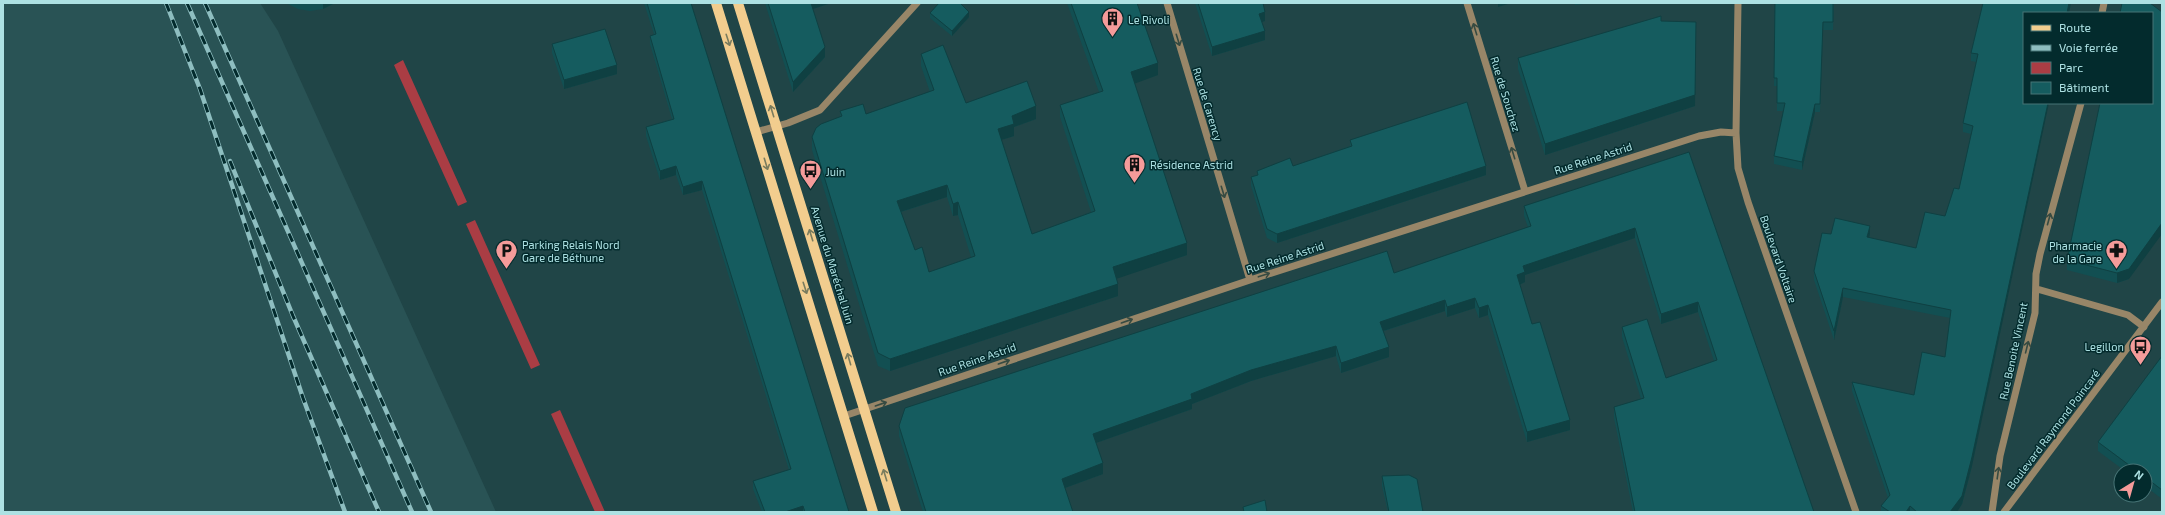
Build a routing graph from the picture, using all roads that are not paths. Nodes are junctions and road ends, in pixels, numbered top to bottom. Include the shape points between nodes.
1 (716, 3) edge
2 (738, 3) edge
3 (917, 3) edge
4 (1167, 3) edge
5 (1466, 3) edge
6 (1738, 3) edge
7 (2081, 104) edge
8 (777, 127) junction
9 (756, 132) junction
10 (1736, 133) junction
11 (1525, 191) junction
12 (1250, 280) junction
13 (2036, 289) junction
14 (2162, 302) edge
15 (2144, 327) junction
16 (864, 410) junction
17 (844, 416) junction
18 (873, 512) edge
19 (896, 512) edge
20 (1856, 512) edge
21 (1992, 512) edge
22 (2004, 512) edge

1 -> 9 main road
8 -> 2 main road, Avenue du Maréchal Juin
3 - 8 street via 820,110
4 -> 12 street, Rue de Carency
11 -> 5 street, Rue de Souchez
6 - 10 street, Boulevard Voltaire
13 -> 7 street, Rue Benoite Vincent via 2040,254
8 - 9 street
16 -> 8 main road, Avenue du Maréchal Juin
9 -> 17 main road
10 - 11 street, Rue Reine Astrid via 1721,132 1699,136
10 - 20 street, Boulevard Voltaire via 1738,168 1748,202
12 -> 11 street, Rue Reine Astrid
16 -> 12 street, Rue Reine Astrid
13 - 15 street via 2128,315
21 -> 13 street, Rue Benoite Vincent via 2000,456 2035,313
14 - 15 street, Boulevard Raymond Poincaré
15 - 22 street, Boulevard Raymond Poincaré
16 - 17 street, Rue Reine Astrid
19 -> 16 main road, Avenue du Maréchal Juin
17 - 18 main road

